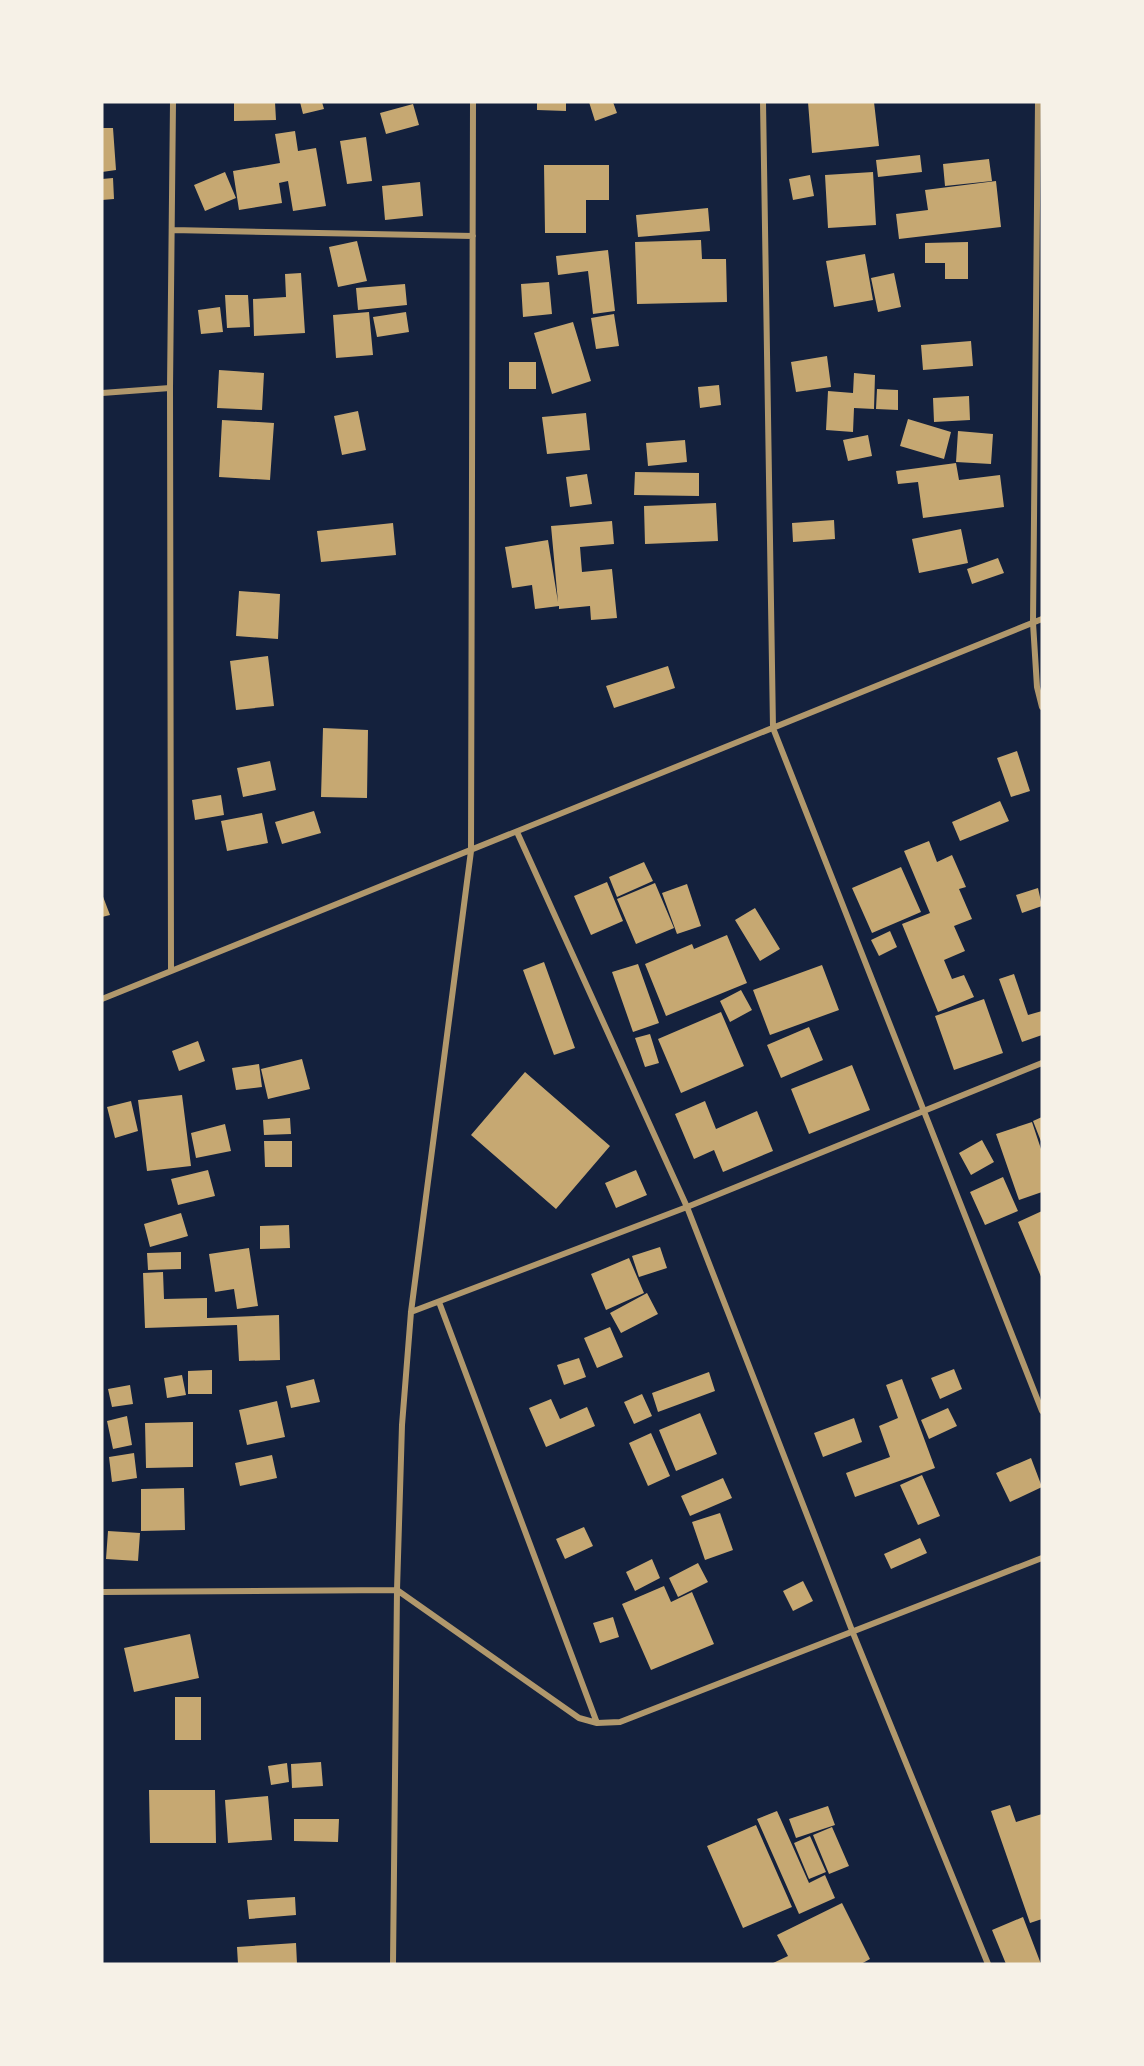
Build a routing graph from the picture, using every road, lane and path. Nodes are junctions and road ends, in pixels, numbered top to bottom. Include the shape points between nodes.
1 (173, 102) edge
2 (473, 102) edge
3 (763, 102) edge
4 (1038, 102) edge
5 (172, 230) junction
6 (473, 236) junction
7 (170, 388) junction
8 (102, 393) edge
9 (1042, 619) edge
10 (1033, 623) junction
11 (1042, 706) edge
12 (773, 728) junction
13 (517, 832) junction
14 (471, 851) junction
15 (171, 971) junction
16 (102, 999) edge
17 (1042, 1063) edge
18 (923, 1111) junction
19 (687, 1207) junction
20 (438, 1302) junction
21 (411, 1312) junction
22 (1042, 1411) edge
23 (1042, 1558) edge
24 (397, 1590) junction
25 (102, 1592) edge
26 (853, 1633) junction
27 (597, 1723) junction
28 (393, 1964) edge
29 (988, 1964) edge

1 - 5 street
2 - 6 street
3 - 12 street
4 - 10 street
5 - 6 street
5 - 7 street
6 - 14 street
7 - 8 street
7 - 15 street
9 - 10 street
10 - 11 street
10 - 12 street
12 - 13 street
12 - 18 street
13 - 14 street
13 - 19 street
14 - 15 street
14 - 21 street
15 - 16 street
17 - 18 street
18 - 19 street
18 - 22 street
19 - 20 street
19 - 26 street
20 - 21 street
20 - 27 street
21 - 24 street via 402,1425
23 - 26 street
24 - 25 street
24 - 27 street via 579,1718
24 - 28 street
26 - 27 street via 620,1722
26 - 29 street

